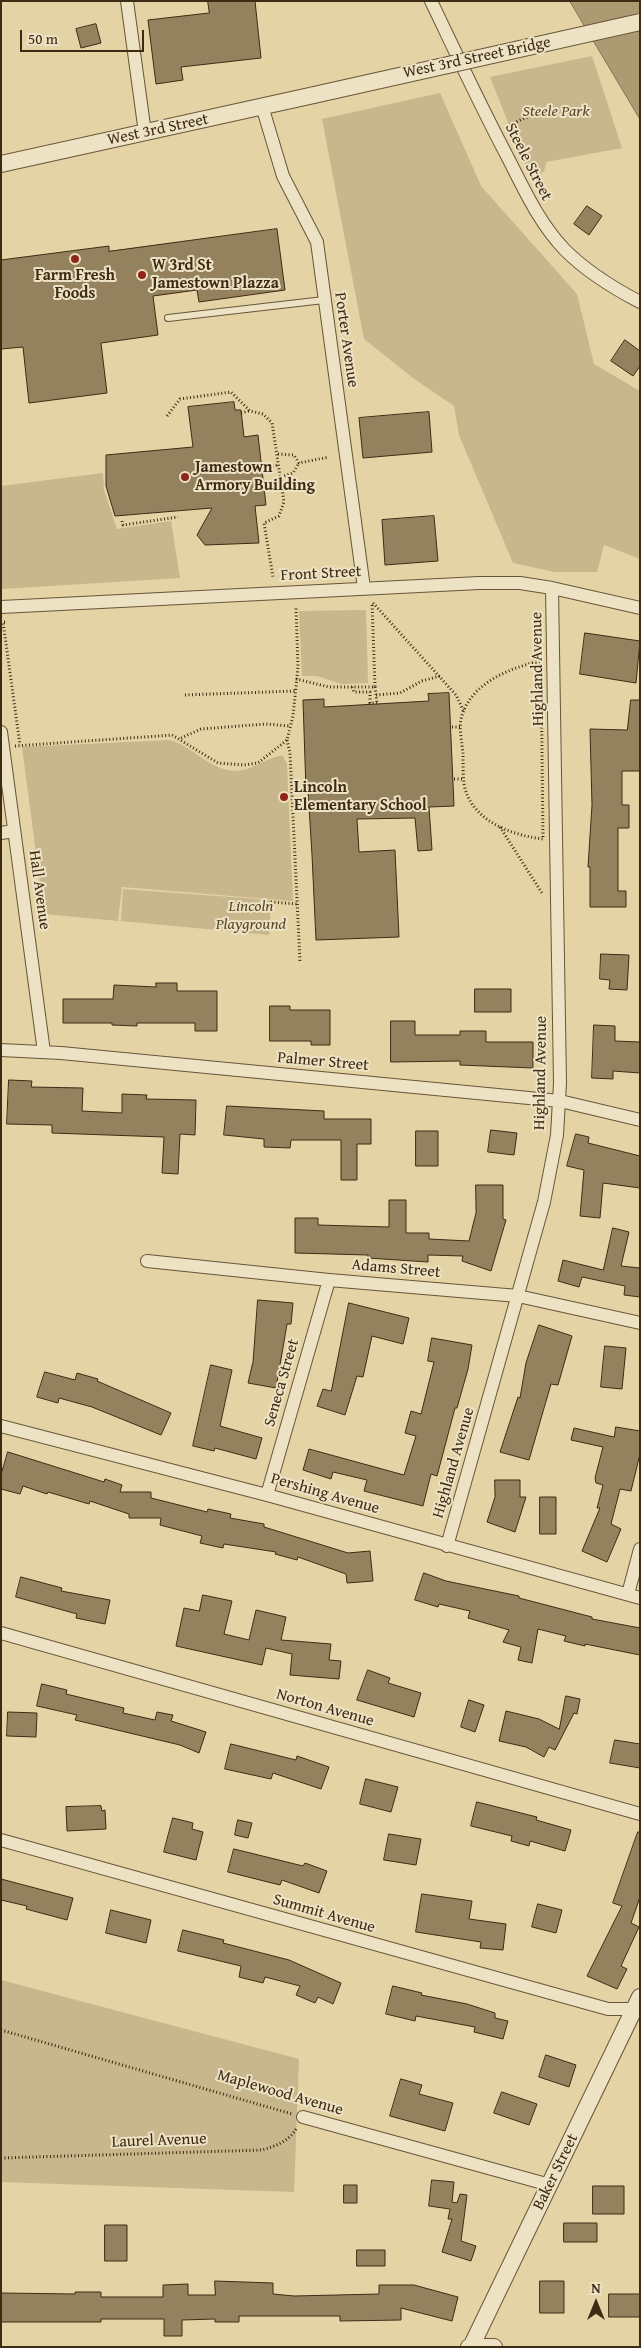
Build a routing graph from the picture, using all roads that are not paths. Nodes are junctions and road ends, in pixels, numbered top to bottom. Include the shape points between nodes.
1 (126, 1) edge
2 (431, 1) edge
3 (640, 22) edge
4 (314, 95) joint
5 (262, 106) junction
6 (145, 133) junction
7 (1, 164) edge
8 (324, 300) junction
9 (640, 302) edge
10 (168, 318) dead end
11 (364, 588) junction
12 (552, 588) junction
13 (1, 607) edge
14 (640, 608) edge
15 (1, 732) edge
16 (14, 831) junction
17 (1, 833) edge
18 (1, 1050) edge
19 (44, 1052) junction
20 (560, 1102) junction
21 (640, 1120) edge
22 (148, 1261) dead end
23 (328, 1280) junction
24 (518, 1296) junction
25 (640, 1324) edge
26 (1, 1426) edge
27 (267, 1495) junction
28 (447, 1546) junction
29 (640, 1549) edge
30 (634, 1596) edge
31 (1, 1633) edge
32 (640, 1814) edge
33 (1, 1840) edge
34 (638, 2005) edge
35 (303, 2117) road end
36 (550, 2185) junction
37 (471, 2347) edge
38 (494, 2347) edge

1 - 6 street
2 - 9 street, Steele Street via 537,216 582,266
3 - 4 street, West 3rd Street Bridge, bridge
4 - 5 street, West 3rd Street
5 - 6 street, West 3rd Street
5 - 8 street, Porter Avenue via 283,176 317,242
6 - 7 street, West 3rd Street
8 - 10 lane
8 - 11 street, Porter Avenue
11 - 12 street, Front Street via 520,583
11 - 13 street, Front Street
12 - 14 street, Front Street
12 - 20 street, Highland Avenue
15 - 16 street, Hall Avenue
16 - 17 street
16 - 19 street, Hall Avenue
18 - 19 street, Palmer Street
19 - 20 street, Palmer Street
20 - 21 street, Palmer Street
20 - 24 street, Highland Avenue via 544,1202
22 - 23 street, Adams Street
23 - 24 street, Adams Street
23 - 27 street, Seneca Street
24 - 25 street, Adams Street
24 - 28 street, Highland Avenue
26 - 27 street, Pershing Avenue
27 - 28 street, Pershing Avenue
28 - 30 street, Pershing Avenue
29 - 30 street
31 - 32 street, Norton Avenue
33 - 34 street, Summit Avenue via 608,2009
34 - 36 street, Baker Street
35 - 36 street, Maplewood Avenue
36 - 37 street, Baker Street
37 - 38 street

